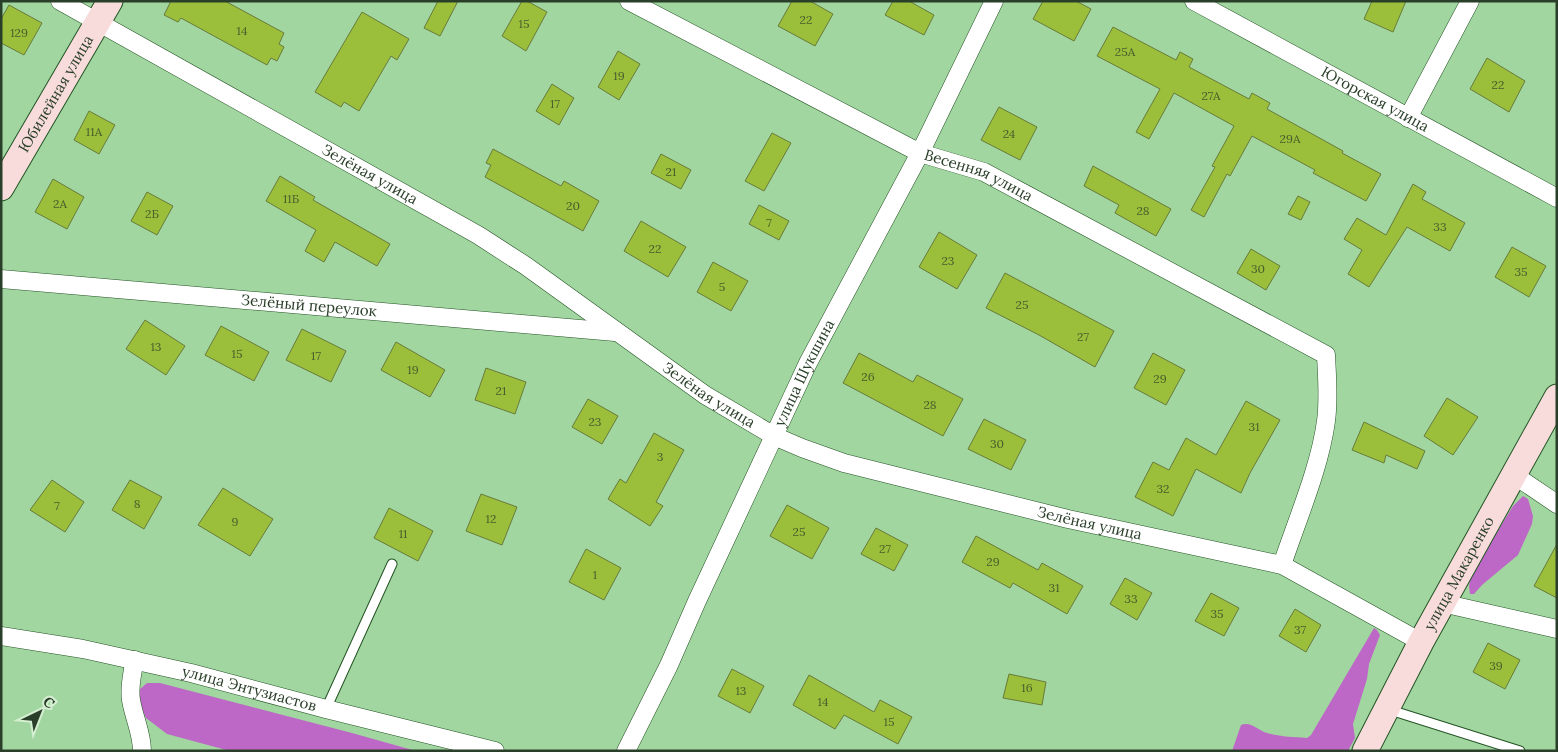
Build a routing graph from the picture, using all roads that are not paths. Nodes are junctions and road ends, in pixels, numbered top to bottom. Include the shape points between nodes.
1 (60, 1) edge
2 (110, 1) edge
3 (629, 1) edge
4 (994, 1) edge
5 (1194, 1) edge
6 (1470, 1) edge
7 (98, 23) junction
8 (1408, 118) junction
9 (920, 153) junction
10 (1, 188) edge
11 (1557, 198) edge
12 (1, 279) edge
13 (616, 332) junction
14 (1557, 397) edge
15 (774, 436) junction
16 (1514, 475) junction
17 (1557, 504) edge
18 (392, 564) dead end
19 (1282, 565) junction
20 (1442, 603) junction
21 (1557, 629) edge
22 (1, 636) edge
23 (1421, 642) junction
24 (135, 660) junction
25 (1387, 708) junction
26 (326, 709) junction
27 (142, 751) edge
28 (495, 751) edge
29 (626, 751) edge
30 (1365, 751) edge
31 (1520, 751) edge

1 - 7 street, Зелёная улица
2 - 7 street, Юбилейная улица
3 - 9 street, Весенняя улица
4 - 9 street, улица Шукшина
5 - 8 street, Югорская улица
6 - 8 street
7 - 10 street, Юбилейная улица
7 - 13 street, Зелёная улица via 478,235
8 - 11 street, Югорская улица
9 - 15 street, улица Шукшина via 808,363
9 - 19 street, Весенняя улица via 984,172 1326,355 1328,392 1320,454
12 - 13 street, Зелёный переулок
13 - 15 street, Зелёная улица via 705,395
14 - 16 street, улица Макаренко
15 - 19 street, Зелёная улица via 844,463 1068,519
15 - 29 street, улица Шукшина
16 - 17 street
16 - 20 street, улица Макаренко
18 - 26 lane
19 - 23 street, Зелёная улица
20 - 21 street
20 - 23 street, улица Макаренко
22 - 24 street, улица Энтузиастов
23 - 25 street, улица Макаренко
24 - 26 street, улица Энтузиастов
24 - 27 street via 131,700 141,734
25 - 30 street, улица Макаренко
25 - 31 lane
26 - 28 street, улица Энтузиастов

